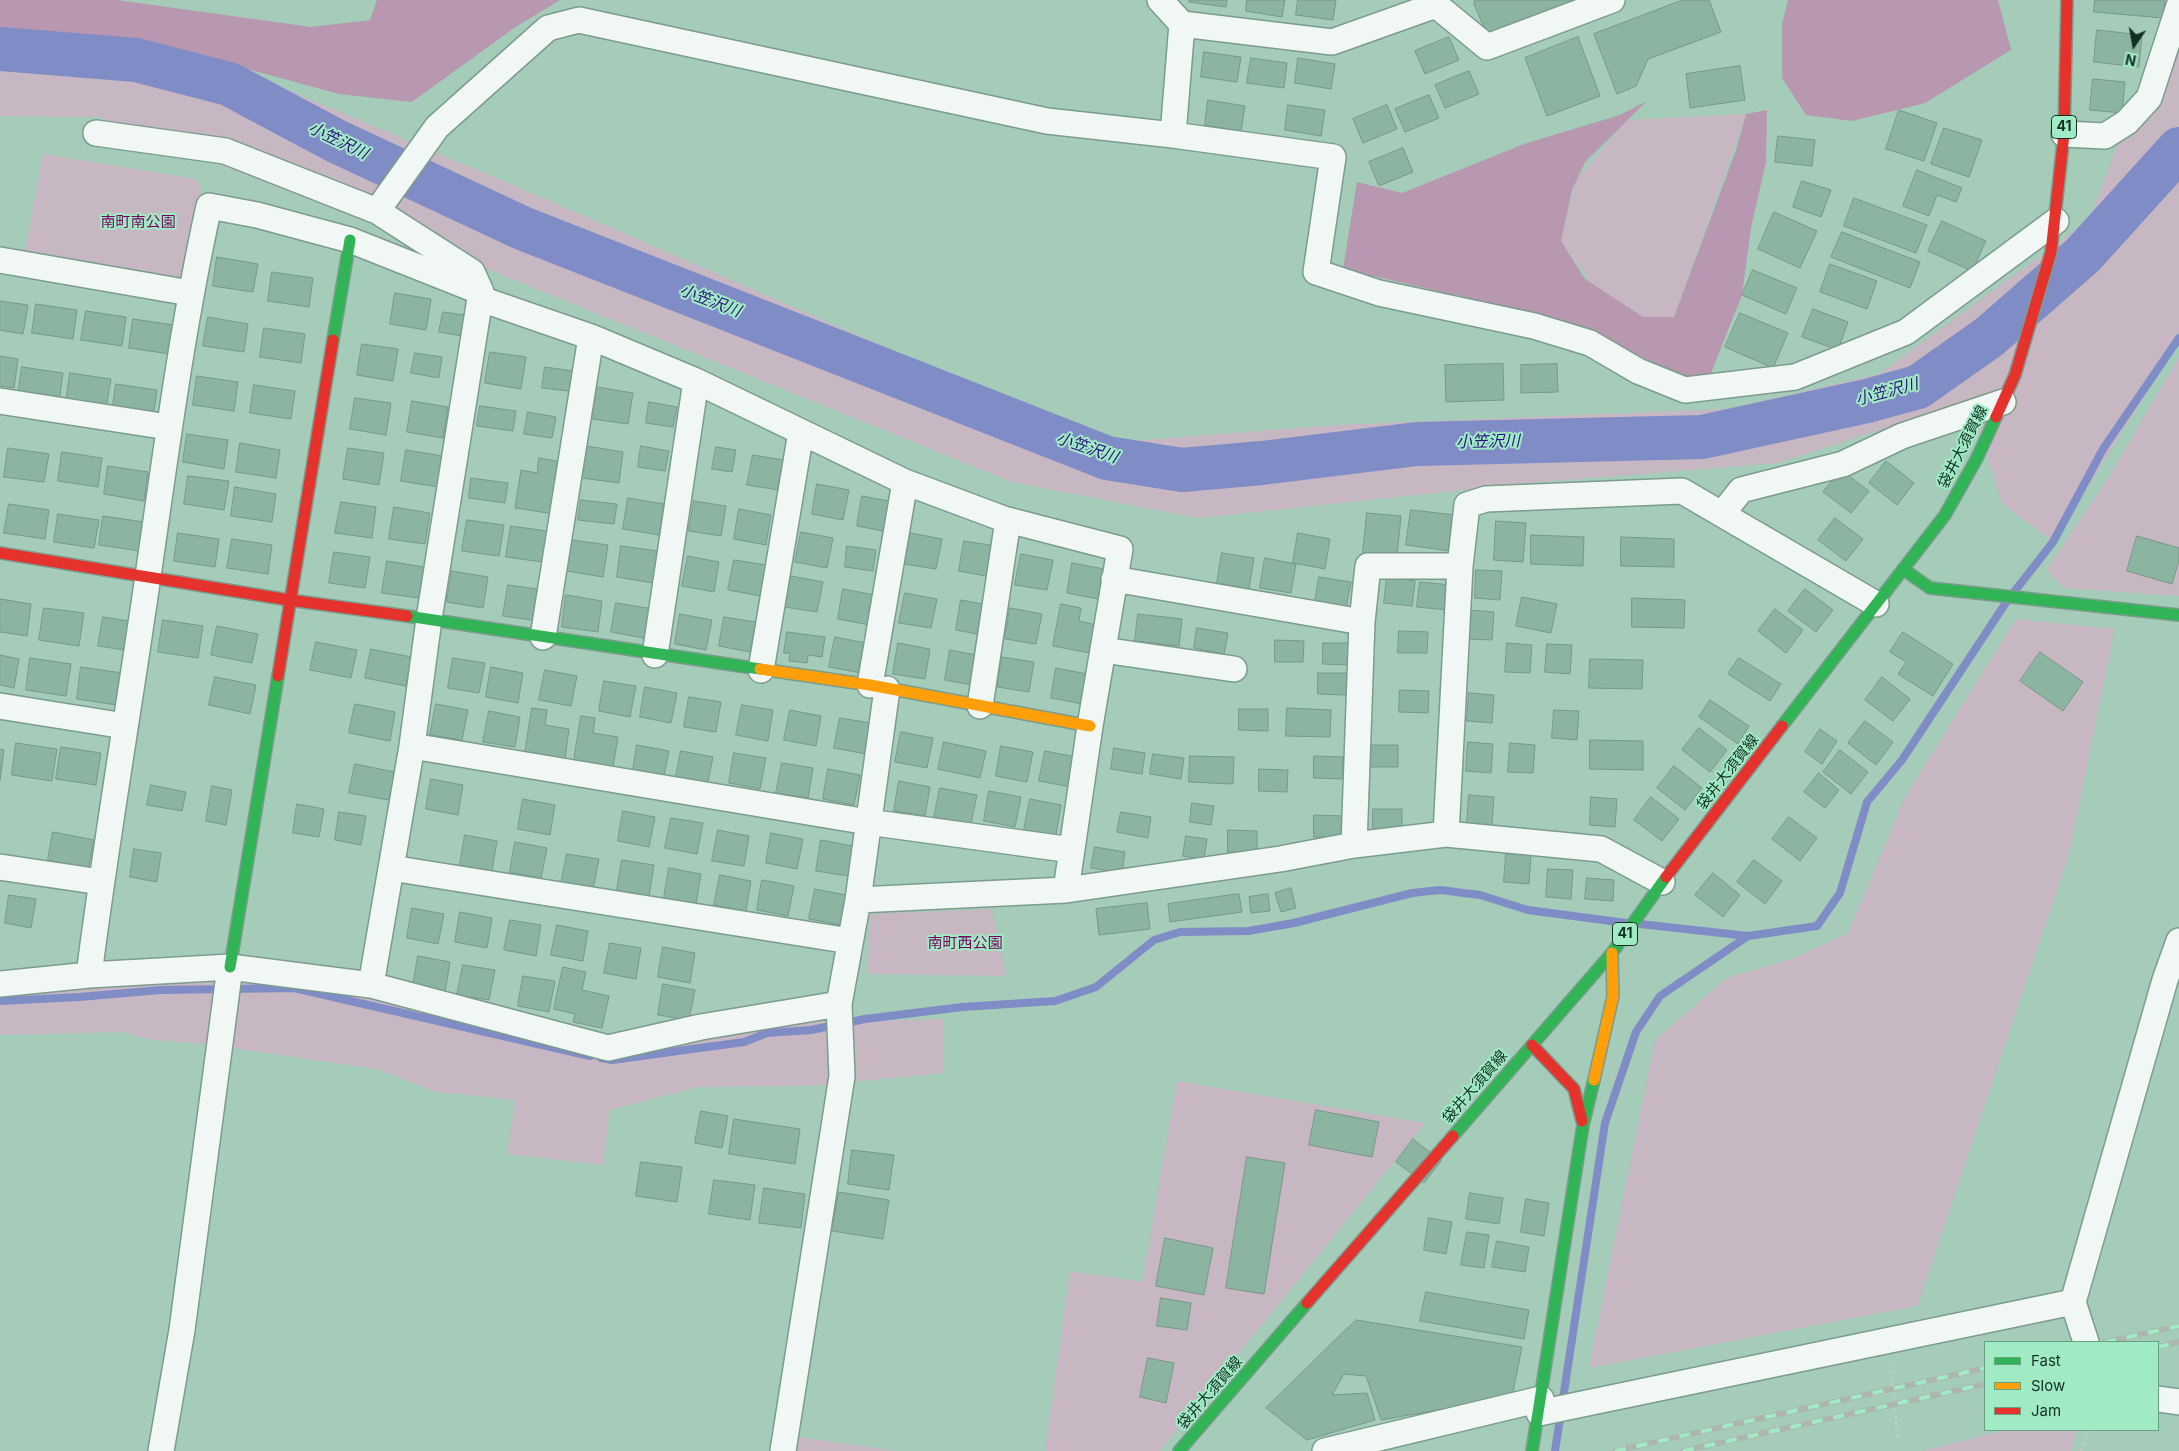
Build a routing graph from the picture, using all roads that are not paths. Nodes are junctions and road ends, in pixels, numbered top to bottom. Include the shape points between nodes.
1 (1160, 0) edge
2 (1612, 0) edge
3 (2067, 0) edge
4 (1433, 2) edge
5 (2179, 6) edge
6 (1182, 24) junction
7 (96, 133) dead end
8 (2064, 134) junction
9 (1173, 135) junction
10 (377, 211) junction
11 (2056, 221) junction
12 (350, 240) junction
13 (0, 260) edge
14 (190, 293) junction
15 (481, 296) junction
16 (591, 337) junction
17 (696, 381) junction
18 (0, 401) edge
19 (2003, 402) junction
20 (168, 427) junction
21 (801, 432) junction
22 (905, 482) junction
23 (1722, 514) junction
24 (1008, 520) junction
25 (0, 553) edge
26 (1460, 566) junction
27 (1903, 569) junction
28 (148, 577) junction
29 (1114, 579) junction
30 (289, 600) junction
31 (1876, 604) junction
32 (2179, 615) edge
33 (429, 619) junction
34 (1362, 622) junction
35 (544, 637) junction
36 (1103, 650) junction
37 (655, 654) junction
38 (1234, 669) dead end
39 (761, 670) junction
40 (878, 687) junction
41 (0, 706) edge
42 (980, 706) junction
43 (125, 726) junction
44 (1090, 726) junction
45 (412, 746) junction
46 (868, 822) junction
47 (1446, 834) junction
48 (1354, 845) junction
49 (1072, 850) junction
50 (0, 866) edge
51 (391, 868) junction
52 (101, 882) junction
53 (1662, 882) junction
54 (1066, 890) junction
55 (858, 900) junction
56 (850, 941) junction
57 (2179, 941) edge
58 (1612, 953) junction
59 (230, 967) junction
60 (89, 974) junction
61 (0, 984) edge
62 (371, 986) junction
63 (839, 1004) junction
64 (1532, 1045) junction
65 (1583, 1125) junction
66 (2073, 1302) junction
67 (2086, 1341) edge
68 (2159, 1399) edge
69 (2179, 1402) edge
70 (1540, 1406) junction
71 (161, 1451) edge
72 (783, 1451) edge
73 (1179, 1451) edge
74 (1325, 1451) edge
75 (1532, 1451) edge

1 - 6 street
2 - 4 street via 1487,47
3 - 8 street, 袋井大須賀線 / 41
4 - 6 street via 1332,42
5 - 8 street via 2149,98 2127,122 2104,136
6 - 9 street
7 - 10 street via 225,151
8 - 11 street, 袋井大須賀線 / 41
9 - 10 street via 1047,121 579,20 548,28 437,127
9 - 11 street via 1333,156 1316,272 1379,293 1534,326 1590,343 1638,370 1685,390 1795,377 1906,332
10 - 15 street via 472,272
11 - 19 street, 袋井大須賀線 / 41 via 2051,252 2015,375
12 - 14 street via 209,206
12 - 15 street
12 - 30 street
13 - 14 street
14 - 20 street
15 - 16 street
15 - 33 street
16 - 17 street
16 - 35 street
17 - 21 street
17 - 37 street
18 - 20 street
19 - 23 street via 1902,436 1843,464 1741,490
19 - 27 street, 袋井大須賀線 / 41 via 1977,458 1945,514
20 - 28 street
21 - 22 street
21 - 39 street
22 - 24 street
22 - 40 street
23 - 26 street via 1682,491 1486,499 1468,505
23 - 31 street
24 - 29 street via 1120,549
24 - 42 street
25 - 28 street
26 - 34 street via 1368,566
26 - 47 street
27 - 31 street, 袋井大須賀線 / 41
27 - 32 street via 1930,588
28 - 30 street
28 - 43 street
29 - 34 street
29 - 36 street
30 - 33 street
30 - 59 street
31 - 53 street, 袋井大須賀線 / 41
33 - 35 street
33 - 45 street
34 - 48 street
35 - 37 street
36 - 38 street
36 - 44 street
37 - 39 street
39 - 40 street
40 - 42 street
40 - 46 street
41 - 43 street
42 - 44 street
43 - 52 street
44 - 49 street
45 - 46 street
45 - 51 street
46 - 49 street
46 - 55 street
47 - 48 street
47 - 53 street via 1601,849
48 - 54 street
49 - 54 street
50 - 52 street
51 - 56 street
51 - 62 street
52 - 60 street
53 - 58 street, 袋井大須賀線 / 41
54 - 55 street
55 - 56 street
56 - 63 street
57 - 66 street
58 - 64 street, 袋井大須賀線 / 41
58 - 65 street via 1612,996
59 - 60 street
59 - 62 street
59 - 71 street via 182,1330
60 - 61 street
62 - 63 street via 608,1048 701,1027
63 - 72 street via 842,1076
64 - 65 street via 1574,1088
64 - 73 street, 袋井大須賀線 / 41
65 - 70 street
66 - 67 street
66 - 70 street via 1888,1341
68 - 69 street
70 - 74 street
70 - 75 street

